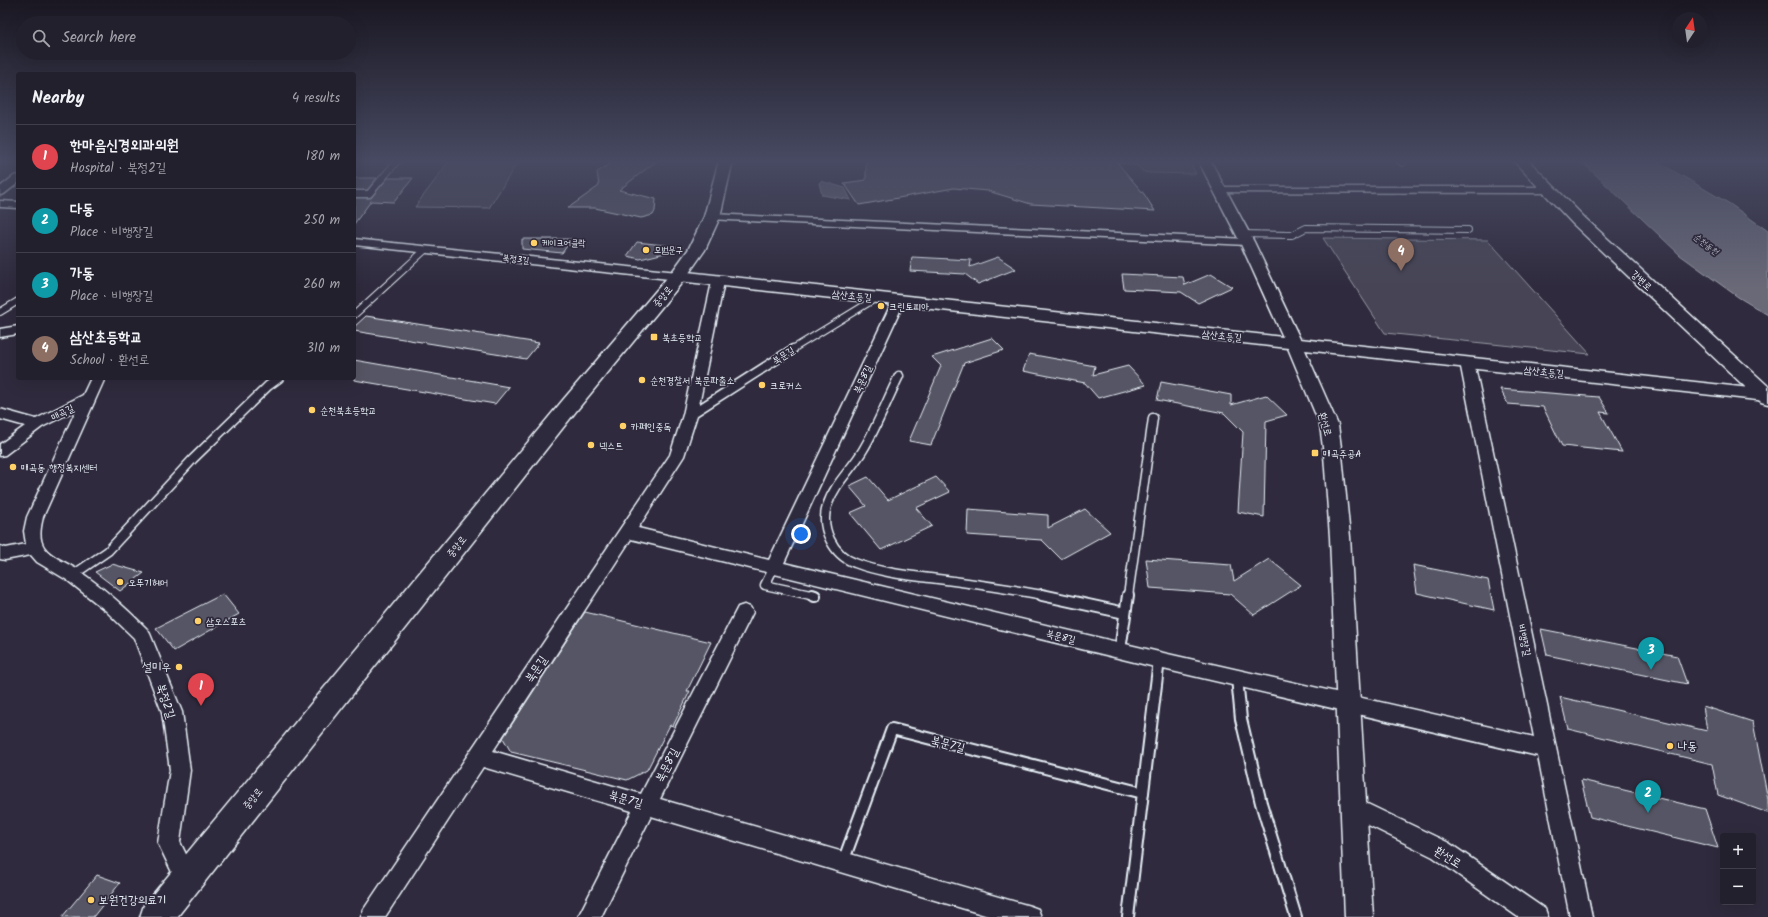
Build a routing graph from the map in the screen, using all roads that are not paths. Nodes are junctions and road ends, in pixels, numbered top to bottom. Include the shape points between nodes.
1 (715, 203) edge
2 (1227, 203) edge
3 (1560, 203) edge
4 (0, 204) edge
5 (16, 205) edge
6 (712, 217) junction
7 (1468, 230) dead end
8 (1245, 238) junction
9 (356, 242) edge
10 (425, 250) junction
11 (678, 276) junction
12 (718, 282) junction
13 (878, 298) junction
14 (899, 300) junction
15 (16, 303) edge
16 (0, 312) edge
17 (356, 313) edge
18 (16, 330) edge
19 (0, 333) edge
20 (1294, 343) junction
21 (1467, 362) junction
22 (899, 376) dead end
23 (96, 380) edge
24 (276, 380) edge
25 (1767, 396) edge
26 (87, 399) junction
27 (0, 414) edge
28 (690, 415) junction
29 (1153, 418) dead end
30 (37, 424) junction
31 (0, 451) edge
32 (628, 532) junction
33 (35, 548) junction
34 (2, 555) edge
35 (774, 567) junction
36 (73, 575) junction
37 (815, 596) dead end
38 (744, 612) dead end
39 (1125, 613) junction
40 (1120, 650) junction
41 (1159, 660) junction
42 (1237, 678) junction
43 (1348, 704) junction
44 (1547, 749) junction
45 (478, 756) junction
46 (1142, 794) junction
47 (646, 805) junction
48 (1353, 807) junction
49 (843, 862) junction
50 (187, 879) junction
51 (156, 917) edge
52 (372, 917) edge
53 (589, 917) edge
54 (1030, 917) edge
55 (1128, 917) edge
56 (1296, 917) edge
57 (1359, 917) edge
58 (1537, 917) edge
59 (1581, 917) edge

1 - 6 main road, 중앙로
2 - 8 street, 환선로
3 - 25 main road, 강변로
4 - 5 street
6 - 8 street
6 - 11 main road, 중앙로 via 696,250
7 - 8 lane via 1306,228 1292,234
8 - 20 street, 환선로
9 - 10 street, 북정3길
10 - 11 street, 북정3길
10 - 17 lane
11 - 12 street, 삼산초등길
11 - 50 main road, 중앙로 via 570,405
12 - 13 street, 삼산초등길
12 - 28 street, 북문길
13 - 14 street, 삼산초등길
13 - 28 lane, 북문길 via 784,354
14 - 20 street, 삼산초등길
14 - 35 street, 북문8길
15 - 16 lane
18 - 19 street
20 - 21 street, 삼산초등길
20 - 43 street, 환선로 via 1329,425 1340,537
21 - 25 street, 삼산초등길
21 - 44 street, 비행장길
22 - 39 lane via 864,450 836,487 827,506 826,528 830,541 837,551 854,563 894,573 1017,590
23 - 26 street
24 - 36 lane via 193,459 108,551
26 - 30 street, 매곡길
26 - 33 street via 35,517 32,530
27 - 30 street
28 - 32 street, 북문길 via 677,456
29 - 39 lane
30 - 31 street, 매곡길
32 - 35 street, 북문8길
32 - 45 street, 북문길
33 - 34 street
33 - 36 street, 북정2길 via 44,557
35 - 37 lane via 765,585
35 - 40 street, 북문8길
36 - 50 street, 북정2길 via 111,605 141,634 172,712 180,770 168,843
38 - 47 street, 북문8길
39 - 40 lane
40 - 41 street, 북문8길
41 - 42 street, 북문8길
41 - 46 lane
42 - 43 street, 북문8길
42 - 56 lane via 1241,720 1261,803
43 - 44 street
43 - 48 street, 환선로
44 - 59 street, 비행장길
45 - 47 street, 북문7길
45 - 52 street, 북문길
46 - 49 lane, 북문7길 via 892,729
46 - 55 lane
47 - 49 street, 북문7길
47 - 53 street, 북문8길
48 - 57 street, 환선로
48 - 58 street, 환선로 via 1440,850
49 - 54 street, 북문7길
50 - 51 main road, 중앙로

